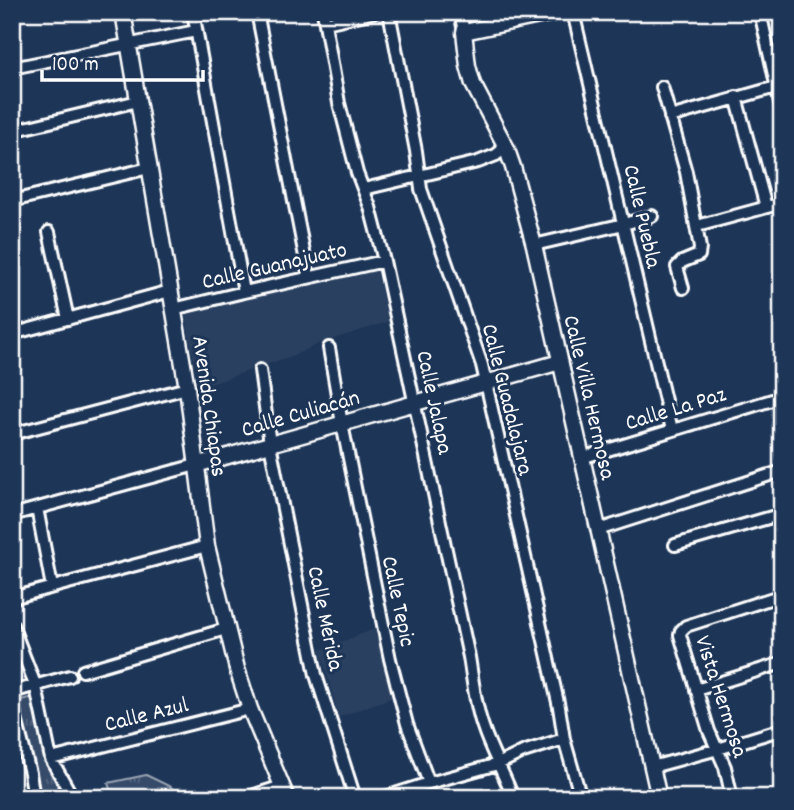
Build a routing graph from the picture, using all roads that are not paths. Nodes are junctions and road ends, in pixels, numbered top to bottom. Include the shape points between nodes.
1 (122, 12) edge
2 (193, 12) edge
3 (257, 12) edge
4 (375, 12) edge
5 (389, 12) edge
6 (460, 12) edge
7 (558, 12) edge
8 (573, 12) edge
9 (761, 12) edge
10 (531, 15) edge
11 (324, 18) edge
12 (196, 32) junction
13 (464, 32) junction
14 (128, 44) junction
15 (776, 57) edge
16 (12, 68) edge
17 (662, 87) dead end
18 (772, 88) junction
19 (736, 97) junction
20 (138, 102) junction
21 (782, 111) edge
22 (670, 117) junction
23 (12, 131) edge
24 (506, 147) junction
25 (149, 168) junction
26 (418, 176) junction
27 (364, 189) junction
28 (12, 201) edge
29 (782, 203) edge
30 (766, 206) junction
31 (652, 216) dead end
32 (624, 225) junction
33 (697, 226) junction
34 (49, 232) dead end
35 (534, 245) junction
36 (384, 261) junction
37 (309, 277) junction
38 (683, 288) dead end
39 (170, 291) junction
40 (244, 292) junction
41 (173, 309) junction
42 (12, 314) edge
43 (68, 319) junction
44 (14, 333) edge
45 (329, 348) dead end
46 (560, 362) junction
47 (260, 370) dead end
48 (487, 383) junction
49 (187, 388) junction
50 (782, 397) edge
51 (415, 403) junction
52 (342, 424) junction
53 (671, 430) junction
54 (12, 434) edge
55 (270, 444) junction
56 (581, 458) junction
57 (196, 465) junction
58 (782, 471) edge
59 (37, 508) junction
60 (782, 514) edge
61 (12, 516) edge
62 (598, 530) junction
63 (675, 545) dead end
64 (207, 546) junction
65 (52, 587) junction
66 (782, 595) edge
67 (12, 598) edge
68 (12, 625) edge
69 (226, 629) junction
70 (782, 663) edge
71 (83, 671) dead end
72 (69, 676) dead end
73 (36, 687) junction
74 (696, 690) junction
75 (12, 692) edge
76 (12, 704) edge
77 (250, 709) junction
78 (782, 730) edge
79 (564, 739) junction
80 (718, 750) junction
81 (51, 759) junction
82 (498, 764) junction
83 (652, 767) junction
84 (429, 783) junction
85 (285, 792) edge
86 (34, 798) edge
87 (73, 798) edge
88 (245, 798) edge
89 (355, 798) edge
90 (383, 798) edge
91 (513, 798) edge
92 (581, 798) edge
93 (659, 798) edge
94 (732, 798) edge

1 - 14 street, Avenida Chiapas
2 - 12 street
3 - 37 street
4 - 11 street
5 - 26 street, Calle Guadalajara
6 - 13 street, Calle Villa Hermosa
7 - 10 street
8 - 32 street, Calle Puebla
9 - 15 street
10 - 13 street
11 - 27 street, Calle Jalapa via 339,103
12 - 14 street
12 - 40 street
13 - 24 street, Calle Villa Hermosa via 473,84
14 - 16 street
14 - 20 street, Avenida Chiapas
15 - 18 street
17 - 22 street
18 - 19 street
18 - 21 street
19 - 22 street
19 - 30 street
20 - 23 street
20 - 25 street, Avenida Chiapas
22 - 33 street
24 - 26 street via 478,162
24 - 35 street, Calle Villa Hermosa
25 - 28 street
25 - 39 street, Avenida Chiapas
26 - 27 street
26 - 48 street, Calle Guadalajara
27 - 36 street, Calle Jalapa
29 - 30 street
30 - 33 street
31 - 32 street
32 - 35 street
32 - 53 street, Calle Puebla
33 - 38 street via 700,253 677,267
34 - 43 street
35 - 46 street, Calle Villa Hermosa
36 - 37 street, Calle Guanajuato
36 - 51 street, Calle Jalapa
37 - 40 street, Calle Guanajuato
39 - 41 street, Avenida Chiapas
39 - 43 street, Calle Guanajuato
40 - 41 street, Calle Guanajuato
41 - 49 street, Avenida Chiapas
42 - 44 street
43 - 44 street, Calle Guanajuato
45 - 52 street, Calle Tepic
46 - 48 street, Calle Culiacán
46 - 56 street, Calle Villa Hermosa
47 - 55 street, Calle Mérida
48 - 51 street, Calle Culiacán
48 - 79 street, Calle Guadalajara
49 - 54 street
49 - 57 street, Avenida Chiapas
50 - 53 street, Calle La Paz
51 - 52 street, Calle Culiacán
51 - 82 street, Calle Jalapa via 478,709
52 - 55 street, Calle Culiacán
52 - 84 street, Calle Tepic via 390,659
53 - 56 street, Calle La Paz
55 - 57 street, Calle Culiacán
55 - 89 street, Calle Mérida via 316,675
56 - 62 street, Calle Villa Hermosa
57 - 59 street, Calle Culiacán
57 - 64 street, Avenida Chiapas
58 - 62 street
59 - 61 street, Calle Culiacán
59 - 65 street
60 - 63 street
62 - 83 street, Calle Villa Hermosa
64 - 65 street
64 - 69 street, Avenida Chiapas
65 - 67 street
66 - 74 street, Vista Hermosa via 683,628 680,635
68 - 73 street
69 - 71 street
69 - 77 street, Avenida Chiapas
70 - 74 street
72 - 73 street
73 - 75 street
73 - 81 street
74 - 80 street, Vista Hermosa
76 - 86 street
77 - 81 street, Calle Azul
77 - 85 street, Avenida Chiapas
78 - 80 street
79 - 82 street
79 - 92 street, Calle Guadalajara
80 - 83 street
80 - 94 street, Vista Hermosa
81 - 87 street
82 - 84 street
82 - 91 street, Calle Jalapa
83 - 93 street, Calle Villa Hermosa
84 - 90 street
85 - 88 street

